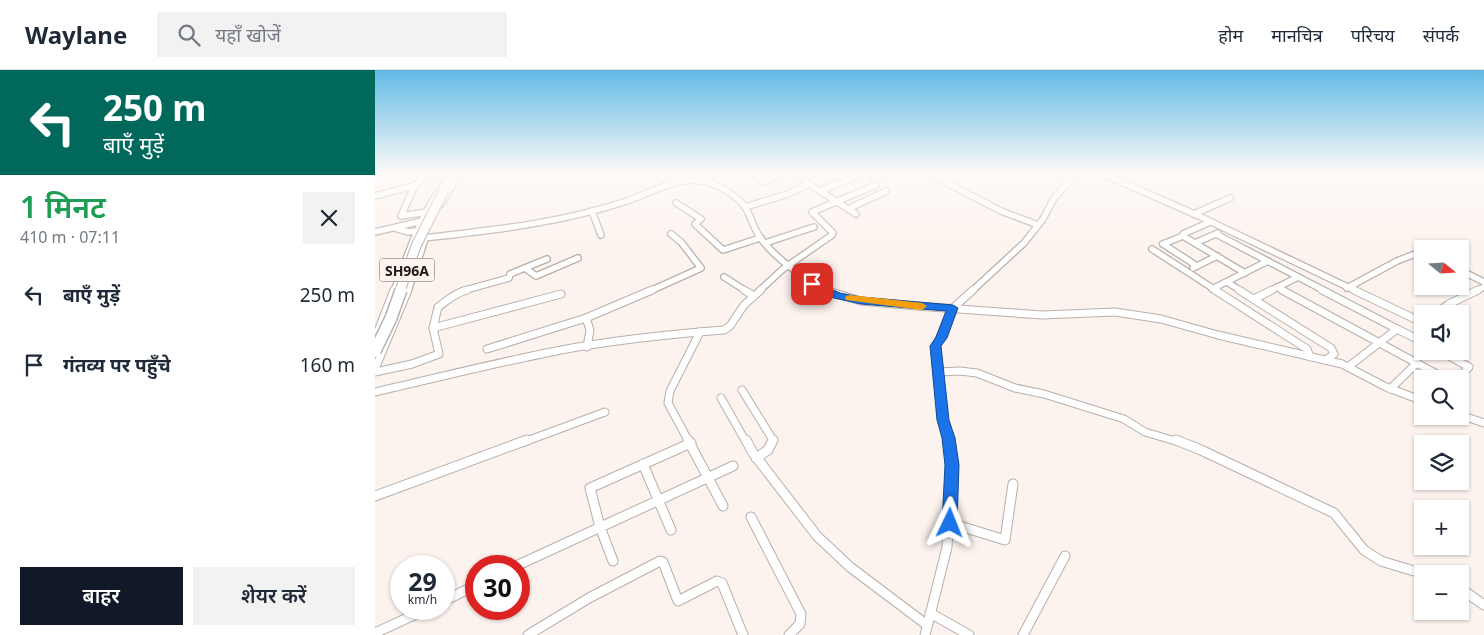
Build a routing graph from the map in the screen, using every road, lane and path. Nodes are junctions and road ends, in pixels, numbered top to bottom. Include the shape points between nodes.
1 (409, 199) edge
2 (434, 199) edge
3 (439, 199) edge
4 (445, 199) edge
5 (626, 199) edge
6 (737, 199) edge
7 (772, 199) edge
8 (832, 199) edge
9 (842, 199) edge
10 (870, 199) edge
11 (979, 199) edge
12 (1053, 199) edge
13 (1161, 199) edge
14 (1227, 199) edge
15 (836, 202) junction
16 (676, 203) dead end
17 (745, 208) junction
18 (848, 209) junction
19 (592, 211) junction
20 (427, 212) junction
21 (856, 214) dead end
22 (1194, 214) junction
23 (422, 221) junction
24 (1210, 222) junction
25 (1038, 225) junction
26 (814, 227) dead end
27 (393, 228) junction
28 (1225, 229) junction
29 (417, 231) junction
30 (375, 232) edge
31 (671, 234) dead end
32 (1215, 234) junction
33 (601, 235) dead end
34 (1183, 236) junction
35 (425, 238) junction
36 (760, 238) junction
37 (414, 239) junction
38 (1204, 239) junction
39 (1195, 243) junction
40 (765, 244) junction
41 (1152, 249) dead end
42 (1414, 255) edge
43 (1217, 256) junction
44 (578, 258) dead end
45 (547, 259) dead end
46 (1269, 262) junction
47 (788, 265) junction
48 (1197, 266) junction
49 (525, 268) junction
50 (1185, 271) junction
51 (1245, 273) junction
52 (1469, 274) edge
53 (724, 277) dead end
54 (1303, 278) junction
55 (1227, 282) junction
56 (1484, 282) edge
57 (1337, 283) junction
58 (1277, 287) junction
59 (1484, 287) edge
60 (1347, 288) junction
61 (1212, 289) junction
62 (1326, 292) junction
63 (561, 294) dead end
64 (754, 296) junction
65 (1254, 299) junction
66 (1448, 305) edge
67 (953, 308) junction
68 (586, 318) junction
69 (1414, 319) edge
70 (433, 328) junction
71 (1397, 329) junction
72 (700, 332) junction
73 (1414, 338) edge
74 (375, 339) edge
75 (1380, 343) junction
76 (587, 347) junction
77 (487, 349) dead end
78 (375, 351) edge
79 (1310, 357) junction
80 (1326, 360) junction
81 (1456, 360) edge
82 (1417, 363) junction
83 (1348, 367) junction
84 (375, 370) edge
85 (1430, 370) edge
86 (1466, 370) edge
87 (937, 372) junction
88 (1390, 389) junction
89 (742, 390) dead end
90 (375, 392) edge
91 (721, 398) dead end
92 (1414, 398) edge
93 (605, 412) dead end
94 (1469, 418) edge
95 (1484, 423) edge
96 (691, 443) junction
97 (756, 458) junction
98 (643, 464) junction
99 (733, 466) dead end
100 (708, 476) junction
101 (1013, 484) dead end
102 (375, 496) edge
103 (659, 499) junction
104 (723, 506) dead end
105 (751, 517) dead end
106 (950, 523) junction
107 (601, 527) junction
108 (671, 530) dead end
109 (1065, 556) dead end
110 (530, 560) edge
111 (613, 561) dead end
112 (1414, 571) edge
113 (1469, 594) edge
114 (1484, 605) edge
115 (930, 613) junction
116 (403, 620) edge
117 (927, 625) junction
118 (375, 633) edge
119 (528, 635) edge
120 (743, 635) edge
121 (789, 635) edge
122 (925, 635) edge
123 (969, 635) edge
124 (1023, 635) edge

1 - 20 street via 401,216
2 - 20 street
3 - 78 main road, SH96A, bridge via 416,246 391,318
4 - 35 street
5 - 19 street
6 - 17 street
7 - 17 street
8 - 15 street
9 - 15 street
10 - 18 street
11 - 25 street
12 - 25 street
13 - 22 street
14 - 22 street
15 - 18 street
15 - 47 street via 811,213 833,232 832,235
16 - 36 street via 701,219 695,224 724,251
17 - 36 street
18 - 21 street
19 - 33 street
19 - 35 street via 570,218
20 - 23 street
22 - 24 street
23 - 27 street
23 - 29 street
24 - 28 street
24 - 34 street
25 - 67 street via 1024,243
26 - 40 street
27 - 29 street
27 - 30 street
28 - 32 street
28 - 57 street
29 - 37 street
31 - 68 street via 688,250 700,269
32 - 38 street
32 - 46 street
34 - 38 street
34 - 39 street
34 - 48 street via 1163,244
35 - 37 street
35 - 84 street via 410,286
36 - 40 street
37 - 74 street
38 - 39 street
39 - 43 street
40 - 47 street
41 - 50 street
42 - 60 street
43 - 48 street
43 - 51 street
44 - 49 street via 536,276
45 - 49 street
46 - 51 street
46 - 54 street
47 - 64 street
47 - 67 street via 812,284 837,295 861,301
48 - 50 street
49 - 70 street via 510,274 509,278 455,293 438,307
50 - 61 street
51 - 55 street
52 - 56 street
53 - 64 street
54 - 58 street
54 - 62 street
55 - 61 street
55 - 65 street
57 - 60 street
57 - 62 street
58 - 65 street
58 - 75 street
59 - 66 street
60 - 69 street
61 - 79 street via 1307,349
62 - 71 street
63 - 70 street
64 - 72 street via 727,328
65 - 80 street via 1331,348 1334,354
67 - 79 street via 1054,315 1127,313
67 - 87 street via 935,346
68 - 76 street via 590,330
68 - 77 street
70 - 84 street via 439,354 402,367
71 - 73 street
71 - 75 street
72 - 76 street
72 - 96 street via 668,398
75 - 82 street
75 - 83 street
76 - 90 street via 507,361
79 - 80 street
80 - 83 street
81 - 86 street via 1469,367
82 - 85 street
82 - 88 street
83 - 88 street
87 - 106 street via 952,465
87 - 112 street via 960,370 977,373 1015,388 1124,419 1145,432 1201,450 1334,514 1364,550 1381,561
88 - 92 street
89 - 97 street via 773,440 769,450
91 - 97 street
93 - 102 street
94 - 95 street
96 - 98 street
96 - 100 street
97 - 117 street via 817,536 851,567
98 - 103 street
98 - 107 street via 590,488
99 - 100 street
100 - 103 street
100 - 104 street
101 - 106 street via 1005,540
103 - 107 street
103 - 108 street
105 - 121 street via 801,614 800,624
106 - 115 street
107 - 110 street
107 - 111 street
109 - 124 street
113 - 114 street
115 - 117 street
115 - 123 street
116 - 118 street
117 - 122 street
119 - 120 street via 660,561 678,601 717,581 722,583

